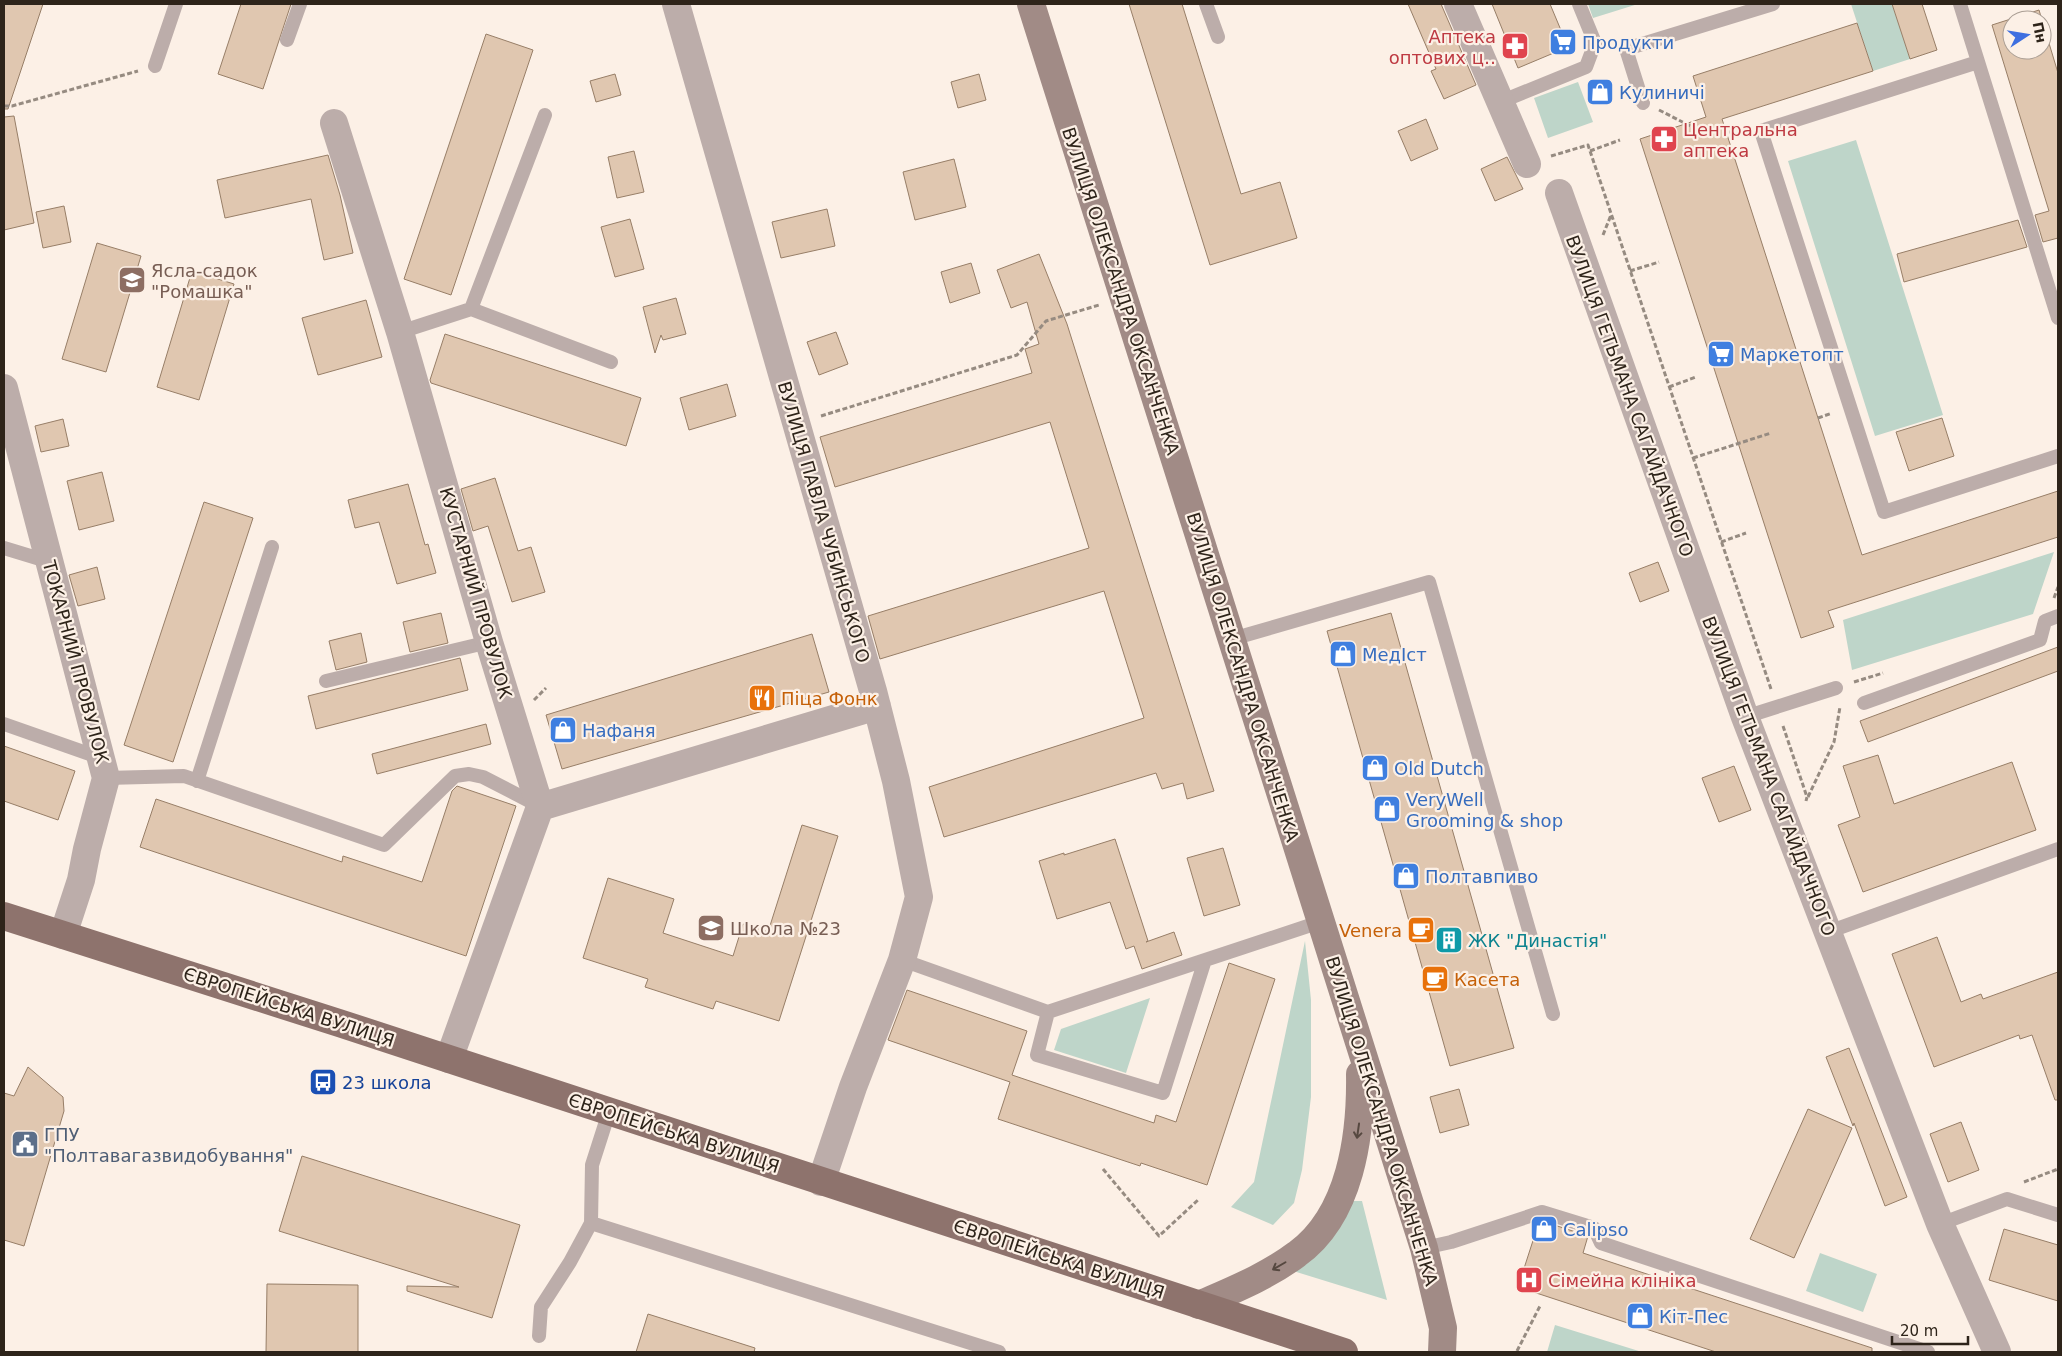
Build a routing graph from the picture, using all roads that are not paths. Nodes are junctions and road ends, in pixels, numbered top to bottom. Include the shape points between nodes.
1 (176, 4) edge
2 (300, 4) edge
3 (676, 4) edge
4 (1031, 4) edge
5 (1206, 4) edge
6 (1458, 4) edge
7 (1579, 4) edge
8 (1773, 4) edge
9 (1960, 4) edge
10 (1218, 37) dead end
11 (287, 40) dead end
12 (1978, 62) junction
13 (155, 66) road end
14 (1500, 102) junction
15 (1643, 103) road end
16 (545, 115) dead end
17 (334, 122) dead end
18 (1527, 164) road end
19 (1559, 193) dead end
20 (471, 309) junction
21 (2058, 318) edge
22 (400, 332) junction
23 (611, 362) dead end
24 (4, 388) edge
25 (2058, 456) edge
26 (272, 546) dead end
27 (4, 548) edge
28 (50, 562) junction
29 (2058, 616) edge
30 (1232, 639) junction
31 (489, 642) junction
32 (326, 682) dead end
33 (1836, 688) dead end
34 (1864, 703) dead end
35 (876, 706) junction
36 (1745, 717) junction
37 (4, 724) edge
38 (104, 768) junction
39 (198, 781) junction
40 (540, 807) junction
41 (2058, 849) edge
42 (4, 916) edge
43 (1320, 922) junction
44 (1828, 932) junction
45 (63, 935) junction
46 (902, 960) junction
47 (1205, 960) junction
48 (1048, 1012) junction
49 (1553, 1014) dead end
50 (1360, 1047) junction
51 (449, 1059) junction
52 (609, 1112) junction
53 (821, 1182) junction
54 (2058, 1215) edge
55 (591, 1224) junction
56 (1940, 1224) junction
57 (1424, 1248) junction
58 (1199, 1305) junction
59 (539, 1336) dead end
60 (999, 1352) edge
61 (1344, 1352) edge
62 (1442, 1352) edge
63 (1928, 1352) edge
64 (1997, 1352) edge

1 - 13 lane
2 - 11 lane
3 - 35 street, ВУЛИЦЯ ПАВЛА ЧУБИНСЬКОГО
4 - 30 main road, ВУЛИЦЯ ОЛЕКСАНДРА ОКСАНЧЕНКА
5 - 10 lane
6 - 14 street
7 - 14 lane via 1595,43 1586,67
8 - 15 lane via 1626,49
9 - 12 lane
12 - 21 lane
12 - 25 lane via 1761,131 1884,512
14 - 18 street
16 - 20 lane
17 - 22 street, КУСТАРНИЙ ПРОВУЛОК
19 - 36 street, ВУЛИЦЯ ГЕТЬМАНА САГАЙДАЧНОГО
20 - 22 lane
20 - 23 lane
22 - 31 street, КУСТАРНИЙ ПРОВУЛОК
24 - 28 street, ТОКАРНИЙ ПРОВУЛОК
26 - 39 lane
27 - 28 lane
28 - 38 street, ТОКАРНИЙ ПРОВУЛОК
29 - 34 lane via 2044,621 2040,640
30 - 43 main road, ВУЛИЦЯ ОЛЕКСАНДРА ОКСАНЧЕНКА
30 - 49 lane via 1429,582
31 - 32 lane
31 - 40 street, КУСТАРНИЙ ПРОВУЛОК
33 - 36 lane
35 - 40 street
35 - 46 street, ВУЛИЦЯ ПАВЛА ЧУБИНСЬКОГО via 896,780 919,898
36 - 44 street, ВУЛИЦЯ ГЕТЬМАНА САГАЙДАЧНОГО
37 - 38 lane
38 - 39 lane via 184,776
38 - 45 street, ТОКАРНИЙ ПРОВУЛОК via 81,880
39 - 40 lane via 384,845 455,776 483,777
40 - 51 street
41 - 44 lane
42 - 45 main road, ЄВРОПЕЙСЬКА ВУЛИЦЯ
43 - 47 lane
43 - 50 main road, ВУЛИЦЯ ОЛЕКСАНДРА ОКСАНЧЕНКА
44 - 56 street, ВУЛИЦЯ ГЕТЬМАНА САГАЙДАЧНОГО
45 - 51 main road, ЄВРОПЕЙСЬКА ВУЛИЦЯ
46 - 48 lane
46 - 53 street, ВУЛИЦЯ ПАВЛА ЧУБИНСЬКОГО via 853,1087
47 - 48 lane
47 - 48 lane via 1163,1093 1037,1055
50 - 57 main road, ВУЛИЦЯ ОЛЕКСАНДРА ОКСАНЧЕНКА
50 -> 58 main road via 1358,1134 1347,1178 1331,1215 1314,1239 1291,1258 1256,1279
51 - 52 main road, ЄВРОПЕЙСЬКА ВУЛИЦЯ
52 - 53 main road, ЄВРОПЕЙСЬКА ВУЛИЦЯ
52 - 55 lane via 592,1164
53 - 58 main road, ЄВРОПЕЙСЬКА ВУЛИЦЯ
54 - 56 lane via 2007,1200
55 - 59 lane via 541,1307
55 - 60 lane
56 - 64 street, ВУЛИЦЯ ГЕТЬМАНА САГАЙДАЧНОГО
57 - 62 main road, ВУЛИЦЯ ОЛЕКСАНДРА ОКСАНЧЕНКА via 1443,1328
57 - 63 lane via 1542,1212 1594,1228 1601,1242
58 - 61 main road, ЄВРОПЕЙСЬКА ВУЛИЦЯ

